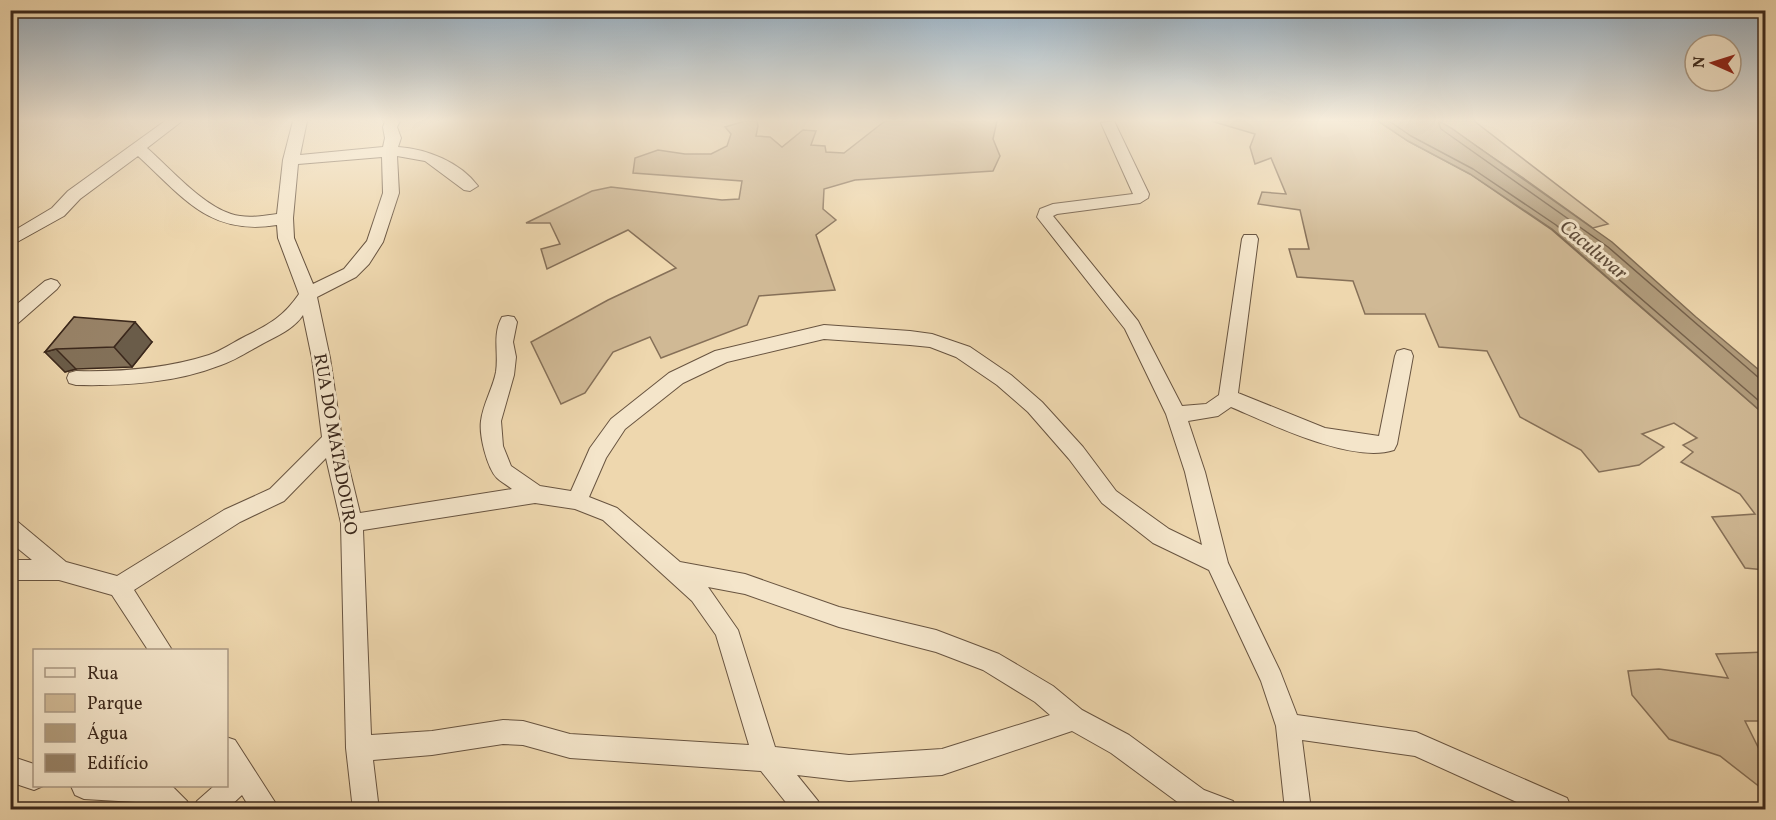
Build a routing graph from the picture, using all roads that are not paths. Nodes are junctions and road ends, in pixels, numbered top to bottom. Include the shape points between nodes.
1 (125, 159) edge
2 (151, 159) edge
3 (300, 159) edge
4 (389, 159) edge
5 (431, 159) edge
6 (1125, 159) edge
7 (291, 160) joint
8 (470, 186) dead end
9 (285, 218) junction
10 (1250, 239) dead end
11 (10, 241) edge
12 (51, 285) dead end
13 (308, 294) junction
14 (10, 320) edge
15 (508, 322) dead end
16 (1404, 356) dead end
17 (76, 378) dead end
18 (1228, 396) junction
19 (1176, 414) junction
20 (332, 439) junction
21 (535, 494) junction
22 (577, 501) junction
23 (352, 523) junction
24 (10, 528) edge
25 (1217, 563) junction
26 (10, 570) edge
27 (58, 570) junction
28 (674, 571) junction
29 (118, 587) junction
30 (160, 649) edge
31 (1073, 719) junction
32 (1288, 726) junction
33 (359, 748) junction
34 (228, 752) edge
35 (767, 759) junction
36 (10, 769) edge
37 (244, 775) junction
38 (33, 777) edge
39 (99, 787) edge
40 (1564, 809) edge
41 (178, 810) edge
42 (206, 810) edge
43 (267, 810) edge
44 (366, 810) edge
45 (809, 810) edge
46 (1224, 810) edge
47 (1298, 810) edge

1 - 11 street via 58,212
2 - 9 street via 223,218 252,223
3 - 7 street
4 - 13 street via 391,193 375,242 350,273
5 - 8 street
6 - 19 street via 1142,194 1140,198 1053,209 1045,217 1132,326
7 - 9 street, RUA DO MATADOURO
9 - 13 street, RUA DO MATADOURO via 286,238
10 - 18 street
12 - 14 street
13 - 17 street via 293,316 216,360 122,379
13 - 20 street, RUA DO MATADOURO
15 - 21 street via 505,375 491,421 493,446 503,471
16 - 18 street via 1387,444 1361,445 1310,432
18 - 19 street via 1211,413
19 - 25 street
20 - 23 street, RUA DO MATADOURO
20 - 29 street via 277,495 232,516
21 - 22 street
21 - 23 street
22 - 25 street via 597,454 618,424 676,378 722,356 824,332 910,338 963,352 1004,380 1035,407 1109,496 1161,536
22 - 28 street via 610,514
23 - 33 street, RUA DO MATADOURO
24 - 27 street
25 - 32 street via 1272,679
26 - 27 street
27 - 29 street
28 - 31 street via 745,584 839,617 936,641 991,662 1044,694
28 - 35 street via 700,594 726,630
29 - 30 street
31 - 35 street via 942,762 849,768
31 - 46 street via 1120,744 1196,800
32 - 40 street via 1416,744
32 - 47 street
33 - 35 street via 503,732 523,733 570,746
33 - 44 street, RUA DO MATADOURO
34 - 37 street
35 - 45 street
36 - 38 street
37 - 42 street
37 - 43 street
39 - 41 street via 159,791

